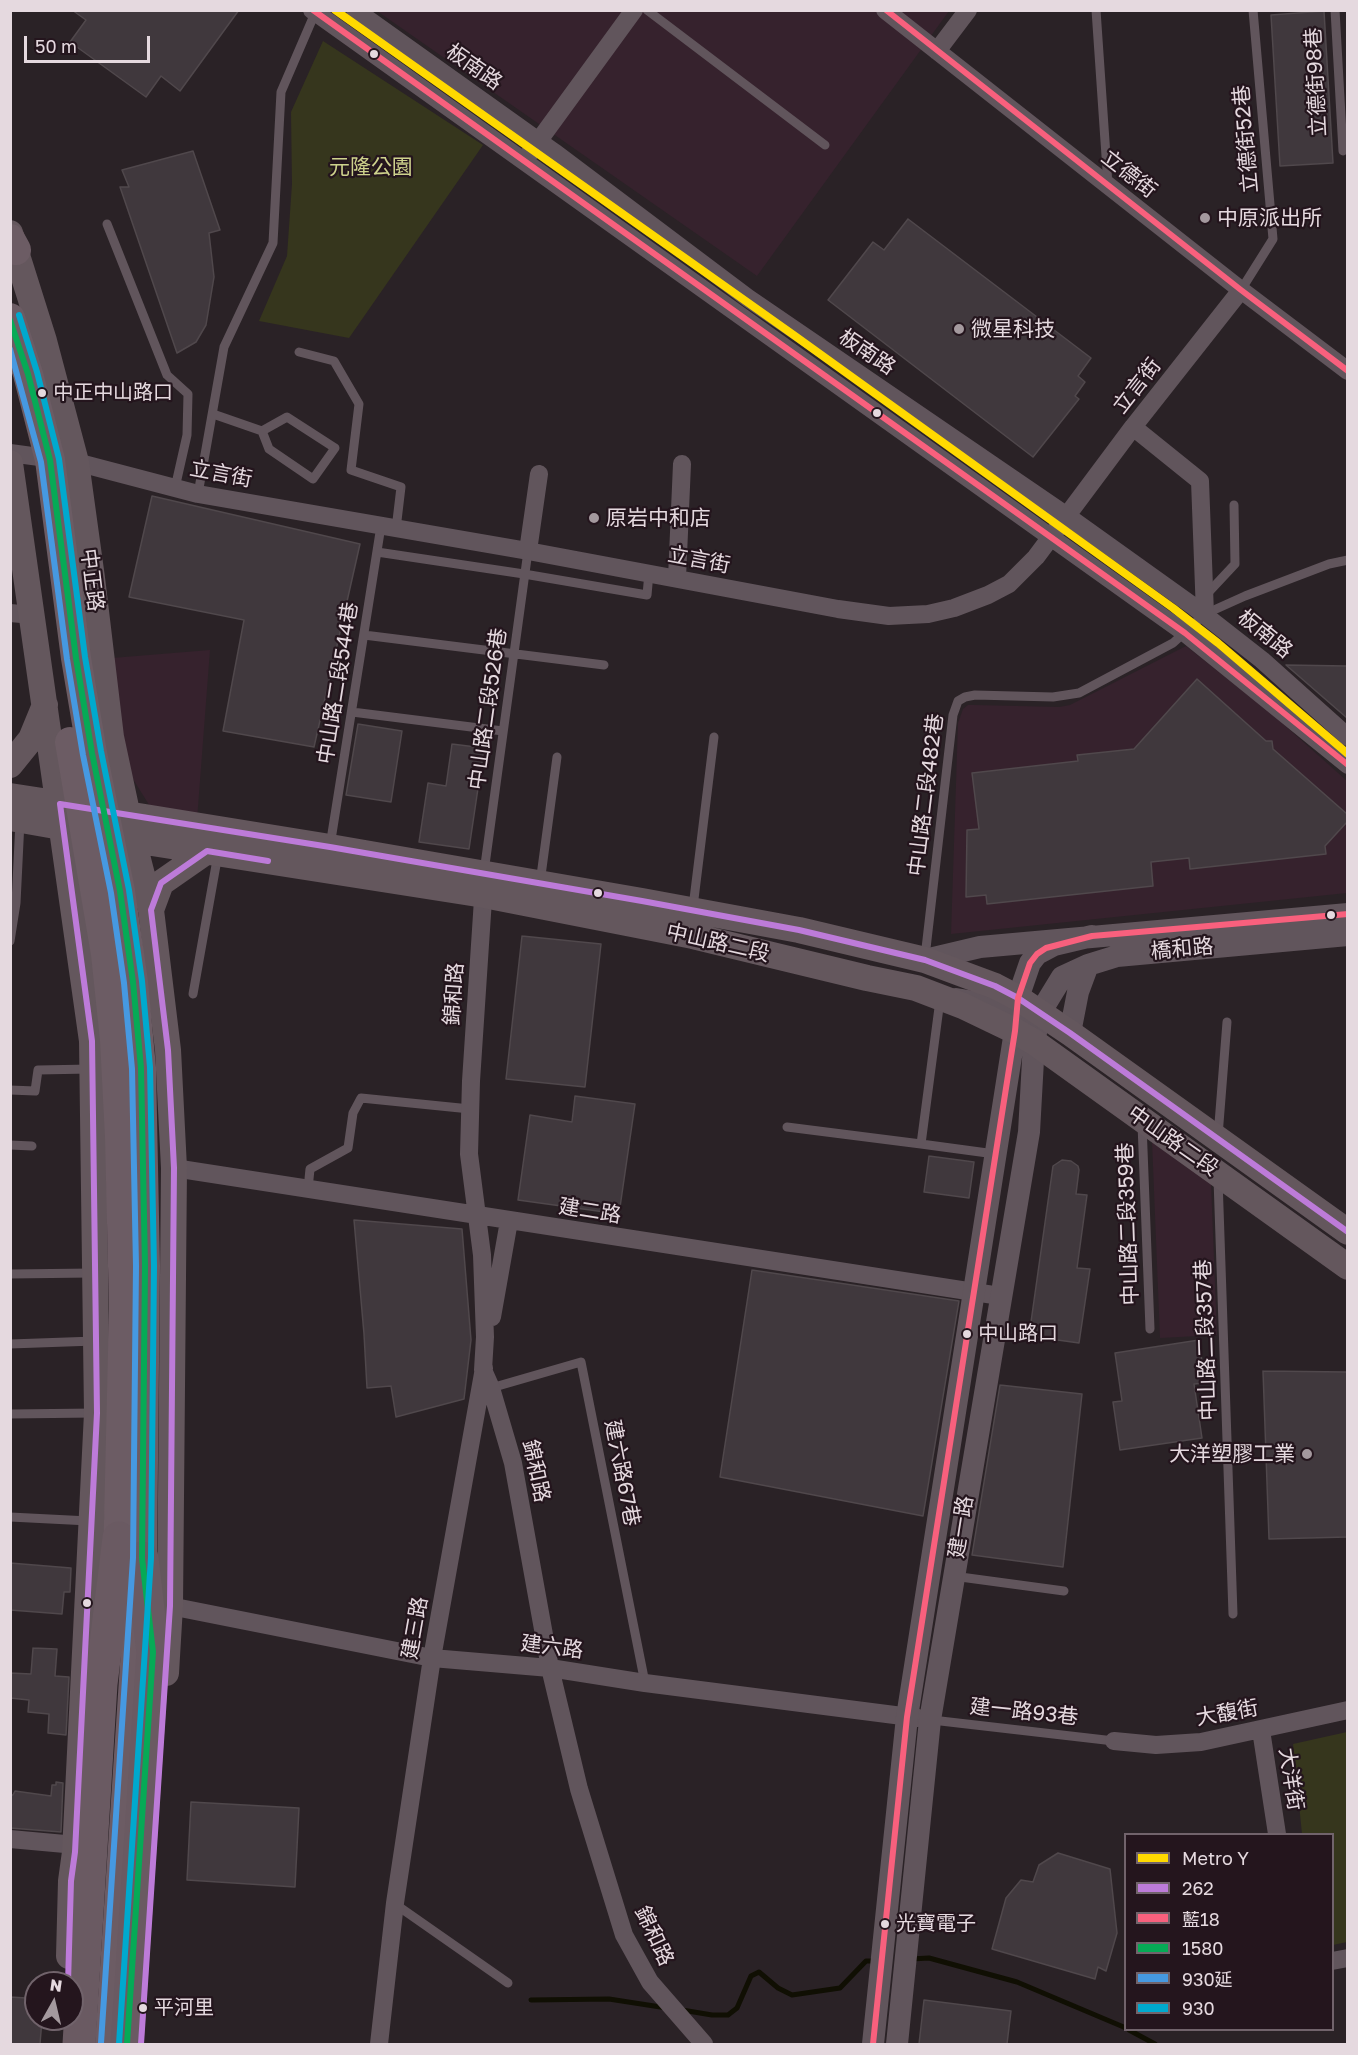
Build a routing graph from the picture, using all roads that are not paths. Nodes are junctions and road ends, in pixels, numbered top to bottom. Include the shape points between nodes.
1 (355, 10) edge
2 (634, 10) edge
3 (647, 10) edge
4 (885, 10) edge
5 (968, 10) edge
6 (1096, 10) edge
7 (1253, 10) edge
8 (1335, 10) edge
9 (318, 15) edge
10 (937, 51) junction
11 (538, 141) junction
12 (825, 145) dead end
13 (1343, 151) dead end
14 (524, 161) junction
15 (1109, 187) junction
16 (107, 224) dead end
17 (12, 241) edge
18 (1241, 290) junction
19 (10, 318) edge
20 (299, 352) dead end
21 (10, 366) edge
22 (1347, 371) edge
23 (213, 414) junction
24 (1132, 427) junction
25 (262, 431) junction
26 (10, 453) edge
27 (76, 462) junction
28 (10, 463) edge
29 (682, 464) dead end
30 (539, 474) dead end
31 (175, 488) junction
32 (198, 494) junction
33 (1234, 505) dead end
34 (1067, 516) junction
35 (389, 527) junction
36 (1051, 537) junction
37 (528, 551) junction
38 (377, 552) junction
39 (1347, 560) edge
40 (649, 573) junction
41 (524, 574) junction
42 (677, 578) junction
43 (1204, 606) junction
44 (22, 614) edge
45 (1185, 633) junction
46 (364, 635) junction
47 (514, 653) junction
48 (604, 665) dead end
49 (45, 705) junction
50 (352, 712) junction
51 (503, 731) junction
52 (111, 737) junction
53 (714, 737) dead end
54 (1347, 737) edge
55 (50, 739) junction
56 (557, 757) dead end
57 (10, 765) edge
58 (1347, 765) edge
59 (10, 796) edge
60 (128, 815) junction
61 (61, 816) junction
62 (15, 818) edge
63 (95, 821) junction
64 (133, 840) junction
65 (330, 847) junction
66 (213, 852) junction
67 (540, 883) junction
68 (484, 884) junction
69 (13, 902) edge
70 (151, 910) junction
71 (693, 910) junction
72 (1347, 914) edge
73 (1347, 935) edge
74 (1092, 936) junction
75 (10, 941) edge
76 (925, 960) junction
77 (1088, 965) junction
78 (193, 994) dead end
79 (941, 998) junction
80 (1227, 1022) dead end
81 (1026, 1027) junction
82 (1070, 1033) junction
83 (92, 1069) junction
84 (10, 1090) edge
85 (470, 1109) junction
86 (1141, 1119) junction
87 (787, 1127) dead end
88 (1218, 1139) junction
89 (921, 1144) junction
90 (10, 1145) edge
91 (32, 1146) dead end
92 (995, 1154) junction
93 (174, 1168) junction
94 (1218, 1173) junction
95 (308, 1189) junction
96 (478, 1215) junction
97 (509, 1221) junction
98 (1347, 1232) edge
99 (1347, 1267) edge
100 (95, 1273) junction
101 (10, 1274) edge
102 (973, 1293) junction
103 (1000, 1296) junction
104 (1150, 1329) dead end
105 (96, 1341) junction
106 (10, 1344) edge
107 (483, 1370) junction
108 (491, 1388) junction
109 (97, 1413) junction
110 (10, 1414) edge
111 (10, 1517) edge
112 (92, 1521) junction
113 (131, 1548) junction
114 (953, 1576) junction
115 (1064, 1591) dead end
116 (170, 1606) junction
117 (1233, 1614) dead end
118 (432, 1658) junction
119 (550, 1668) junction
120 (645, 1683) junction
121 (1347, 1710) edge
122 (907, 1717) junction
123 (930, 1720) junction
124 (1261, 1730) junction
125 (1114, 1741) joint
126 (1277, 1833) edge
127 (10, 1839) edge
128 (75, 1845) junction
129 (117, 1849) junction
130 (155, 1853) junction
131 (394, 1903) junction
132 (68, 1971) edge
133 (508, 1983) dead end
134 (79, 2044) edge
135 (97, 2044) edge
136 (105, 2044) edge
137 (110, 2044) edge
138 (127, 2044) edge
139 (141, 2044) edge
140 (379, 2044) edge
141 (704, 2044) edge
142 (873, 2044) edge
143 (897, 2044) edge

1 - 11 street, 板南路
2 - 11 street
3 - 12 lane
4 - 10 street, 立德街
5 - 10 street
6 - 15 lane
7 - 18 lane, 立德街52巷 via 1273,239
8 - 13 lane, 立德街98巷
9 - 14 street, 板南路
9 - 23 lane via 281,92 273,243 224,347
10 - 15 street, 立德街
11 - 14 street
11 - 34 street, 板南路 via 748,298
14 - 36 street, 板南路
15 - 18 street, 立德街
16 - 31 lane via 167,375 188,394 187,435
17 - 27 main road, 中正路
18 - 22 street, 立德街
18 - 24 street, 立言街
19 - 113 highway, bridge via 50,460 78,668 134,982 141,1068 145,1266
20 - 35 lane, 中山路二段544巷 via 334,361 359,404 351,470 401,487
21 - 113 highway, bridge via 35,467 57,660 106,954 116,1040
23 - 25 lane
23 - 32 lane
24 - 34 street, 立言街
24 - 43 street via 1200,481
25 - 25 lane via 269,449 313,479 335,448 287,417
26 - 27 street, 立言街
27 - 31 street, 立言街
27 - 52 main road, 中正路
28 - 44 main road
29 - 42 street
30 - 37 street
31 - 32 street, 立言街
32 - 35 street, 立言街
33 - 43 lane via 1235,564
34 - 36 street, 立言街
34 - 43 street, 板南路
35 - 37 street, 立言街
35 - 38 lane, 中山路二段544巷
36 - 42 street, 立言街 via 1009,584 974,602 928,614 889,616 859,612
36 - 45 street, 板南路
37 - 40 street, 立言街
37 - 41 lane, 中山路二段526巷
38 - 41 lane
38 - 46 lane, 中山路二段544巷
39 - 43 lane, 中山路二段482巷 via 1245,596
40 - 41 lane via 647,595
40 - 42 street, 立言街
41 - 47 lane, 中山路二段526巷
43 - 45 lane, 中山路二段482巷
43 - 54 street, 板南路
44 - 49 main road
45 - 58 street, 板南路
45 - 76 lane, 中山路二段482巷 via 1079,693 1053,697 975,695 958,701 952,715
46 - 47 lane
46 - 50 lane, 中山路二段544巷
47 - 48 lane
47 - 51 lane, 中山路二段526巷
49 - 55 main road
49 - 57 main road via 31,739
50 - 51 lane
50 - 65 lane, 中山路二段544巷
51 - 68 lane, 中山路二段526巷
52 - 60 main road, 中正路
52 - 63 main road
53 - 71 lane
55 - 61 main road
55 - 63 main road
56 - 67 lane
59 - 61 main road, 中山路二段
60 - 63 main road, 中山路二段
60 - 64 main road, 中正路
60 - 65 main road, 中山路二段
61 - 62 main road, 中山路二段
61 - 63 main road, 中山路二段
61 - 83 main road via 92,1041
62 - 69 lane
63 - 64 main road, 中山路二段
63 - 129 main road via 118,953 127,1042 136,1270 130,1560
64 - 66 main road, 中山路二段
64 - 70 main road, 中正路
65 - 68 main road, 中山路二段
66 - 68 main road, 中山路二段
66 - 70 main road via 161,883
66 - 78 lane
67 - 68 main road, 中山路二段
67 - 71 main road, 中山路二段
68 - 79 main road, 中山路二段 via 916,988
68 - 85 street, 錦和路
69 - 75 lane
70 - 93 main road, 中正路 via 168,1050
71 - 76 main road, 中山路二段
72 - 74 street, 橋和路
73 - 77 street, 橋和路 via 1157,951 1117,956
74 - 76 street, 橋和路 via 980,947
74 - 81 street, 橋和路 via 1054,945 1030,963
76 - 81 main road, 中山路二段 via 995,986
77 - 81 street, 橋和路 via 1062,977
77 - 82 street
79 - 81 main road, 中山路二段
79 - 89 lane
80 - 88 lane
81 - 82 main road, 中山路二段
81 - 86 main road, 中山路二段 via 1068,1066
81 - 92 street, 建一路
81 - 103 street, 建一路 via 1029,1131
82 - 88 main road, 中山路二段
83 - 84 lane via 38,1070 35,1090
83 - 100 main road
85 - 95 lane via 361,1098 353,1113 348,1148 310,1169
85 - 96 street, 錦和路 via 470,1154
86 - 94 main road, 中山路二段
86 - 104 lane, 中山路二段359巷
87 - 89 lane
88 - 98 main road, 中山路二段
89 - 92 lane
90 - 91 lane
92 - 102 street, 建一路
93 - 95 street, 建二路
93 - 116 main road, 中正路
94 - 99 main road, 中山路二段
94 - 117 lane, 中山路二段357巷
95 - 96 street, 建二路
96 - 97 street, 建二路
96 - 107 street, 錦和路 via 484,1296
97 - 102 street, 建二路
97 - 107 street, 建三路
100 - 101 lane
100 - 105 main road
102 - 103 street, 建二路
102 - 122 street, 建一路
103 - 114 street, 建一路
105 - 106 lane
105 - 109 main road
107 - 108 street, 錦和路
107 - 118 street, 建三路
108 - 119 street, 錦和路 via 513,1463
108 - 120 lane, 建六路67巷 via 581,1362
109 - 110 lane
109 - 112 main road
111 - 112 lane
112 - 128 main road
113 - 134 highway, bridge via 101,1684
113 - 135 highway, bridge
113 - 137 highway, bridge
113 - 138 highway, bridge via 153,1652
114 - 115 lane
114 - 123 street, 建一路
116 - 118 street, 建六路
116 - 130 main road, 中正路
118 - 119 street, 建六路
118 - 131 street, 建三路
119 - 120 street, 建六路
119 - 141 street, 錦和路 via 579,1789 624,1935 650,1982
120 - 122 street, 建六路
121 - 124 street, 大馥街
122 - 123 street, 建六路
122 - 142 street, 建一路
123 - 125 lane, 建一路93巷
123 - 143 street, 建一路
124 - 125 street, 大馥街 via 1201,1742 1156,1745
124 - 126 street, 大洋街
127 - 128 street
128 - 129 street
128 - 132 main road
129 - 130 street
129 - 136 main road
130 - 139 main road, 中正路
131 - 133 lane
131 - 140 street, 建三路

